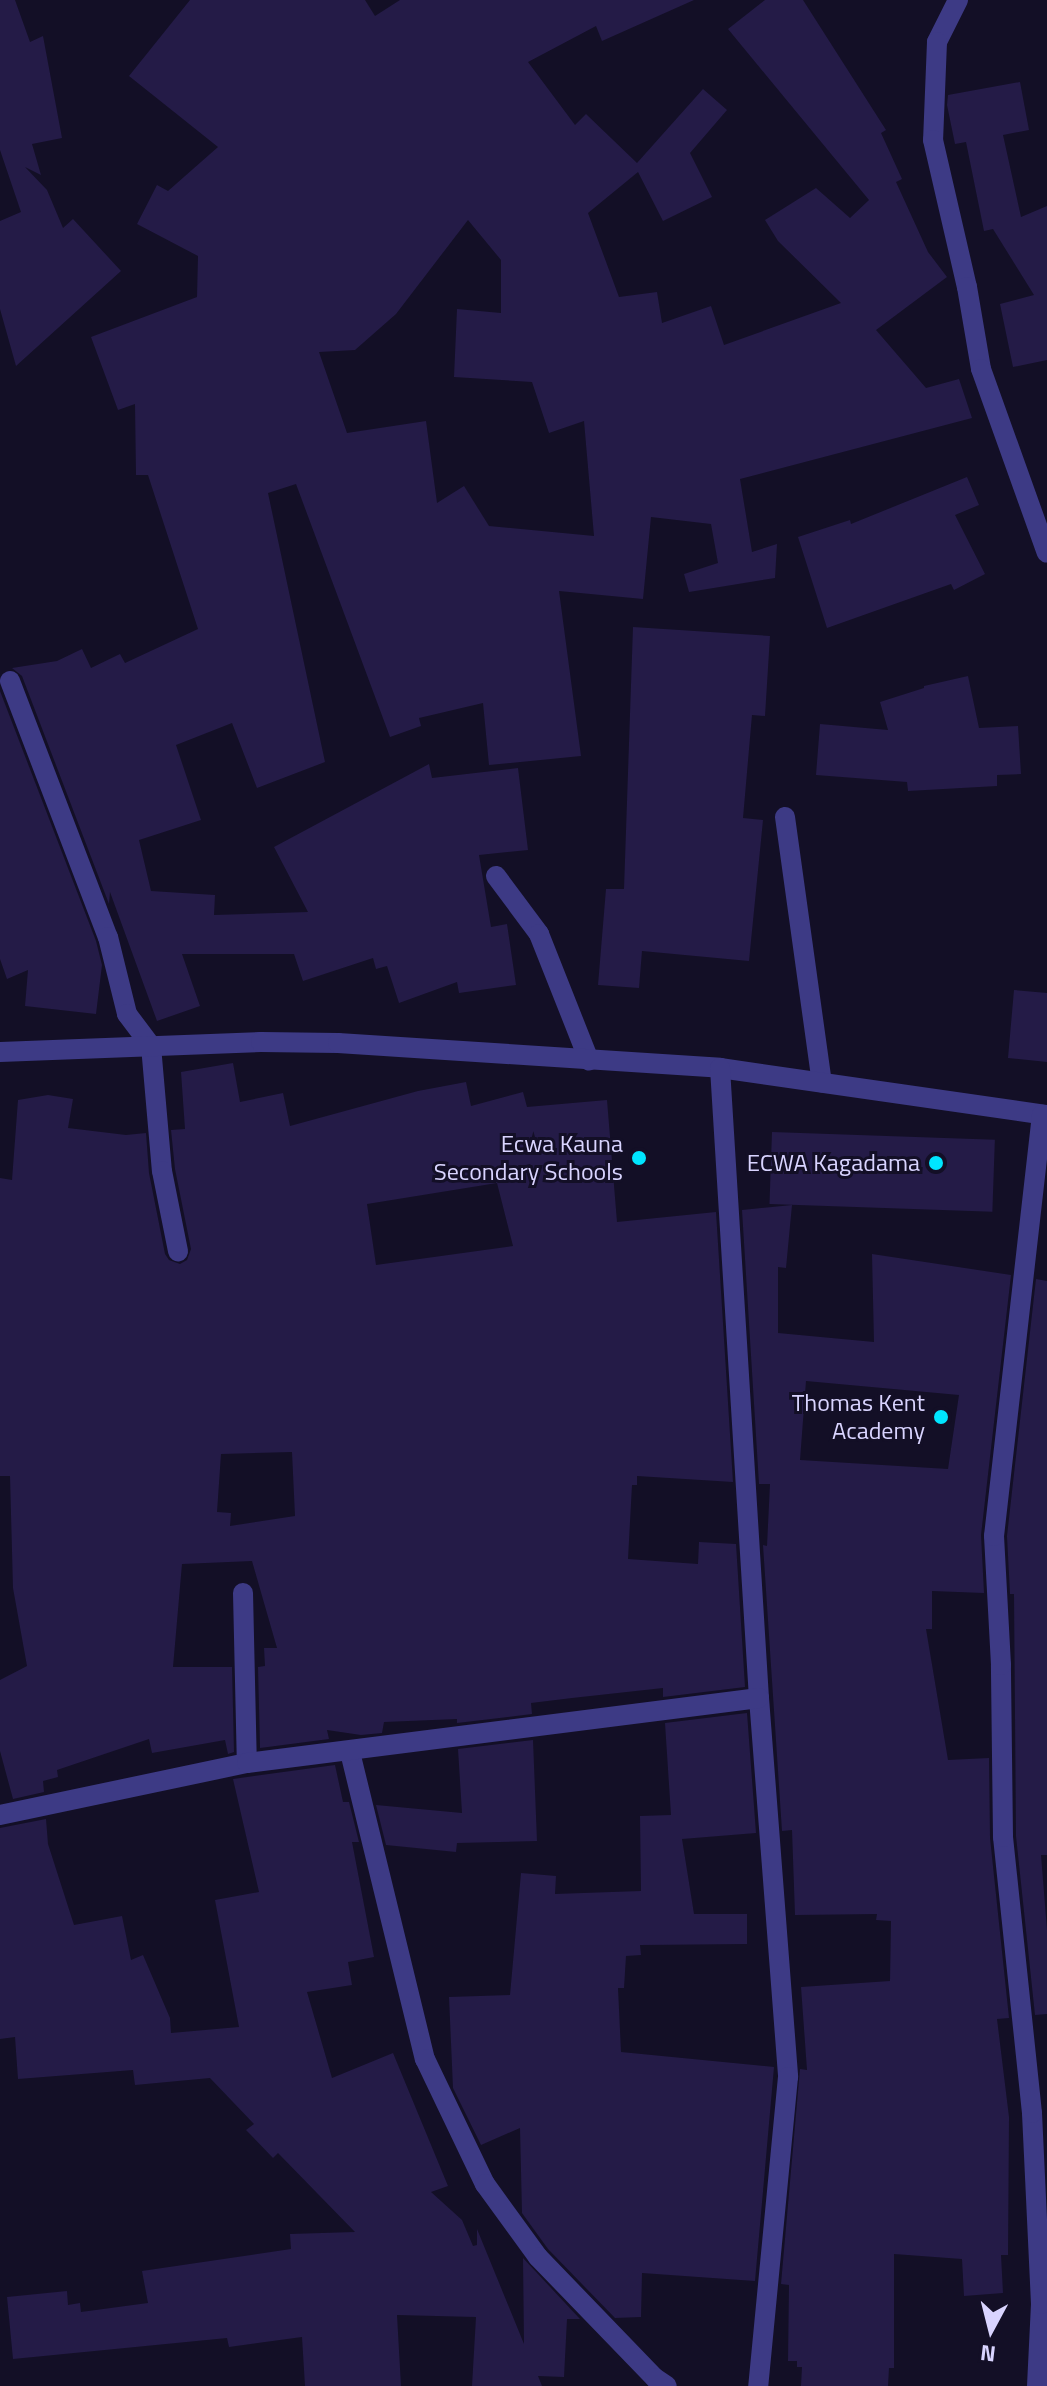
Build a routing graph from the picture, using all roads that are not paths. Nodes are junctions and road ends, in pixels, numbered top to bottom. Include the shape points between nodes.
1 (958, 0) edge
2 (1047, 553) edge
3 (10, 681) dead end
4 (785, 817) dead end
5 (496, 876) dead end
6 (151, 1046) junction
7 (0, 1052) edge
8 (589, 1060) junction
9 (720, 1068) junction
10 (822, 1082) junction
11 (1045, 1115) edge
12 (178, 1251) dead end
13 (243, 1593) dead end
14 (759, 1698) junction
15 (350, 1752) junction
16 (247, 1763) junction
17 (0, 1815) edge
18 (667, 2386) edge
19 (758, 2386) edge
20 (1037, 2386) edge

1 - 2 street via 937,42 933,140 981,369
3 - 6 street via 108,937 127,1014
4 - 10 street
5 - 8 street via 539,934
6 - 7 street
6 - 8 street via 338,1043
6 - 12 street via 162,1171
8 - 9 street
9 - 10 street
9 - 14 street
10 - 11 street
11 - 20 street via 994,1536 1003,1837 1032,2113 1041,2304
13 - 16 street
14 - 15 street
14 - 19 street via 788,2077
15 - 16 street
15 - 18 street via 425,2059 485,2184 538,2257
16 - 17 street

